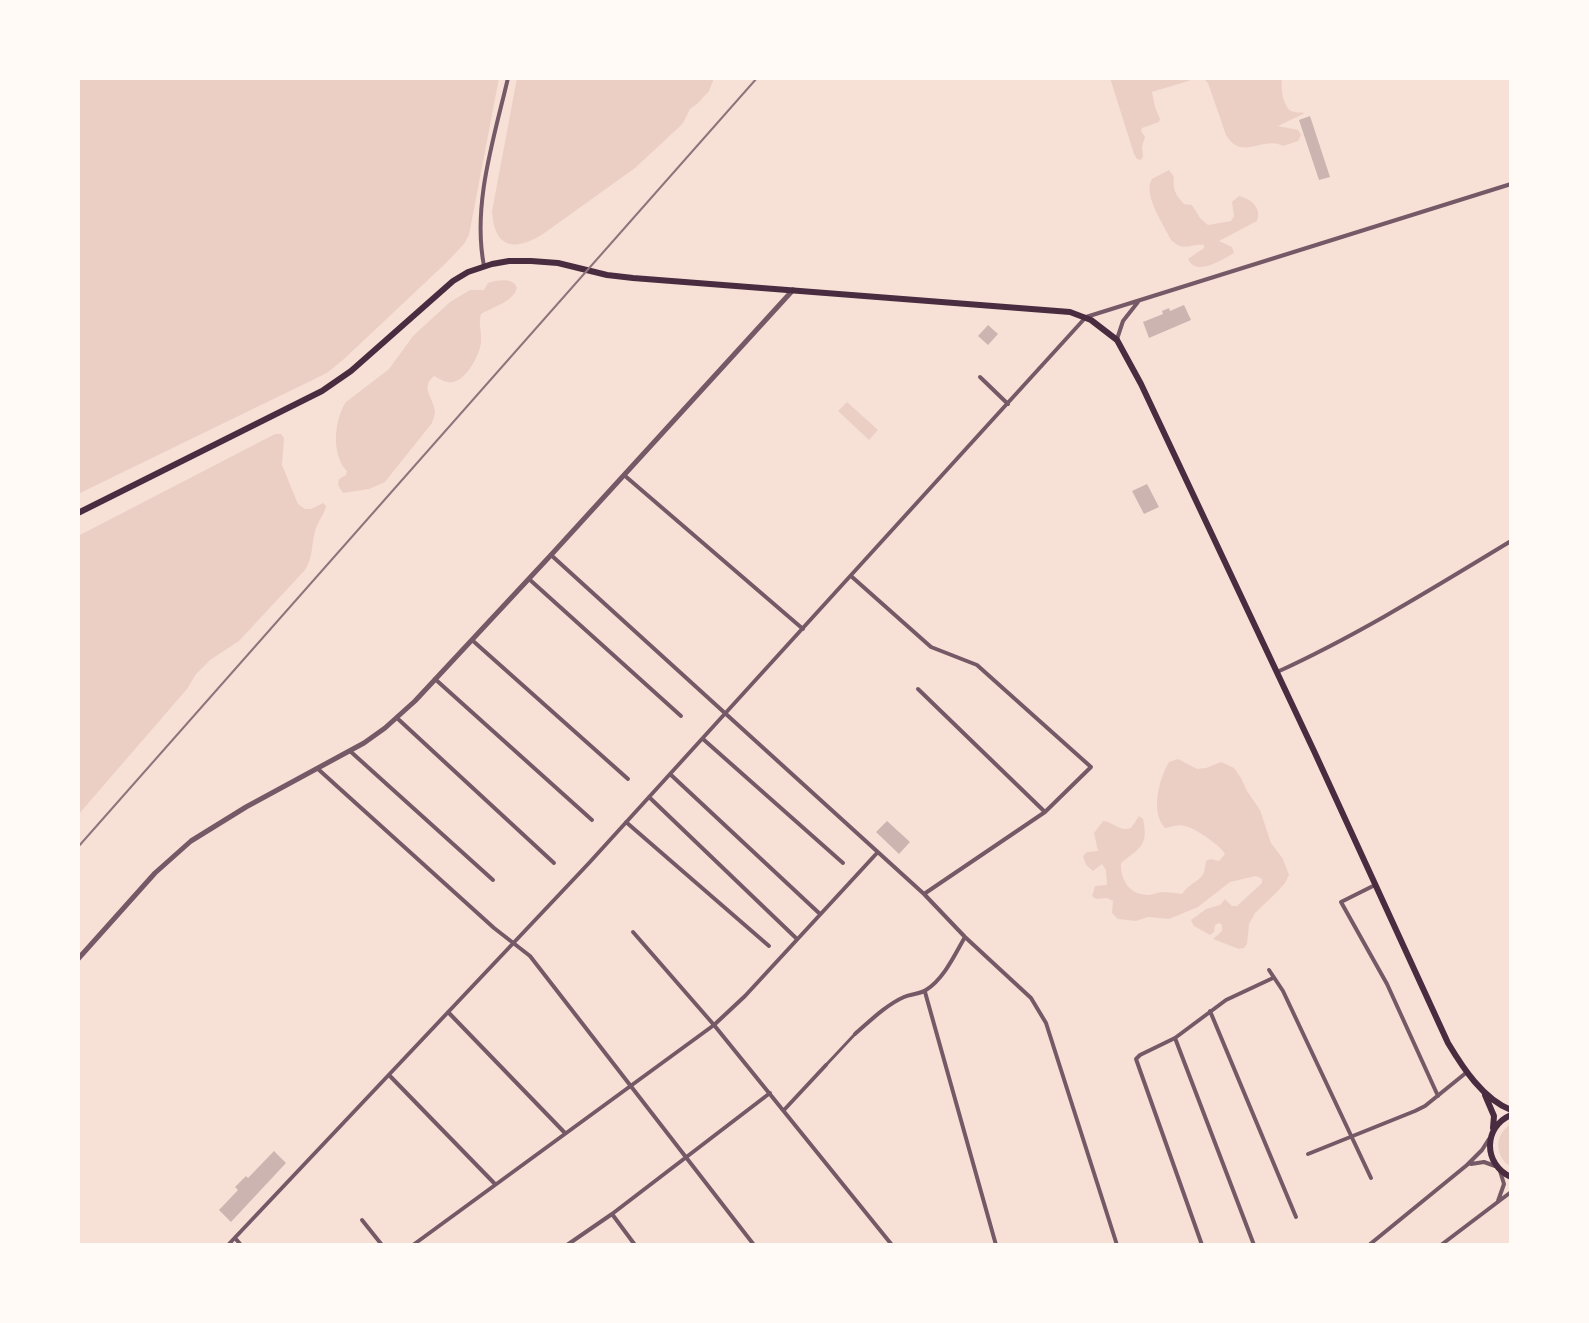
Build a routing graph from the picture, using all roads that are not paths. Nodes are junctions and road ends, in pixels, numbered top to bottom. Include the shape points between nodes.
1 (508, 78) edge
2 (1511, 184) edge
3 (484, 266) junction
4 (793, 290) junction
5 (1139, 302) junction
6 (1086, 317) junction
7 (1117, 340) junction
8 (980, 377) dead end
9 (1008, 404) junction
10 (624, 475) junction
11 (78, 513) edge
12 (1511, 541) edge
13 (552, 555) junction
14 (851, 576) junction
15 (529, 579) junction
16 (803, 629) junction
17 (472, 640) junction
18 (1277, 672) junction
19 (435, 679) junction
20 (918, 688) dead end
21 (726, 713) junction
22 (681, 716) dead end
23 (397, 718) junction
24 (703, 740) junction
25 (350, 751) junction
26 (318, 769) junction
27 (670, 774) junction
28 (628, 779) dead end
29 (649, 797) junction
30 (1045, 812) junction
31 (592, 820) dead end
32 (626, 822) junction
33 (877, 853) junction
34 (554, 863) dead end
35 (843, 863) dead end
36 (493, 880) dead end
37 (1376, 885) junction
38 (924, 894) junction
39 (820, 914) junction
40 (633, 932) dead end
41 (965, 937) junction
42 (797, 939) junction
43 (514, 942) junction
44 (769, 946) dead end
45 (78, 959) edge
46 (1269, 970) dead end
47 (1273, 978) junction
48 (925, 992) junction
49 (1210, 1011) junction
50 (448, 1012) junction
51 (714, 1025) junction
52 (855, 1034) joint
53 (1175, 1038) junction
54 (826, 1065) joint
55 (1468, 1072) junction
56 (389, 1075) junction
57 (630, 1085) junction
58 (1482, 1089) junction
59 (770, 1093) junction
60 (1438, 1096) junction
61 (784, 1110) junction
62 (1511, 1112) edge
63 (565, 1133) junction
64 (1492, 1133) junction
65 (1351, 1136) junction
66 (1308, 1154) dead end
67 (685, 1158) junction
68 (1467, 1165) junction
69 (1498, 1168) junction
70 (1511, 1177) edge
71 (1371, 1178) dead end
72 (495, 1184) junction
73 (1511, 1192) edge
74 (1497, 1201) junction
75 (612, 1214) junction
76 (1296, 1217) dead end
77 (362, 1220) dead end
78 (235, 1238) junction
79 (228, 1245) edge
80 (241, 1245) edge
81 (382, 1245) edge
82 (412, 1245) edge
83 (567, 1245) edge
84 (635, 1245) edge
85 (754, 1245) edge
86 (892, 1245) edge
87 (996, 1245) edge
88 (1117, 1245) edge
89 (1203, 1245) edge
90 (1254, 1245) edge
91 (1369, 1245) edge
92 (1441, 1245) edge

1 - 3 street via 485,186 481,244
2 - 5 street
3 - 4 main road via 509,261 545,262 619,277
3 - 11 main road via 445,287 351,371 322,391
4 - 6 main road via 1057,311
4 - 10 street
5 - 6 street
5 - 7 street via 1123,321
6 - 7 main road
6 - 9 street
7 - 18 main road
8 - 9 street
9 - 14 street
10 - 13 street
10 - 16 street
12 - 18 street via 1414,600
13 - 15 street
13 - 21 street
14 - 16 street
14 - 30 street via 931,647 977,664 1091,766
15 - 17 street
15 - 22 street
16 - 21 street
17 - 19 street
17 - 28 street
18 - 37 main road
19 - 23 street
19 - 31 street
20 - 30 street
21 - 24 street
21 - 33 street
23 - 25 street
23 - 34 street
24 - 27 street
24 - 35 street
25 - 26 street
25 - 36 street
26 - 43 street
26 - 45 street via 246,807 185,846 155,873
27 - 29 street
27 - 39 street
29 - 32 street
29 - 42 street
30 - 38 street
32 - 43 street
32 - 44 street
33 - 38 street
33 - 39 street
37 - 55 main road via 1448,1043
37 - 60 street via 1341,902 1380,969
38 - 41 street
39 - 42 street
40 - 51 street
41 - 48 street via 946,969
41 - 88 street via 1040,1010
42 - 51 street
43 - 50 street
43 - 57 street via 541,968
46 - 47 street
47 - 49 street
47 - 65 street via 1283,991
48 - 52 street via 894,1002
48 - 87 street
49 - 53 street
49 - 76 street
50 - 56 street
50 - 63 street
51 - 57 street
51 - 59 street
52 - 54 street
53 - 89 street via 1136,1059
53 - 90 street
54 - 61 street
55 - 58 main road
55 - 60 street
56 - 72 street
56 - 78 street
57 - 63 street
57 - 67 street
58 - 62 main road
58 - 64 main road via 1494,1116
59 - 61 street
59 - 67 street
60 - 65 street via 1416,1111
61 - 86 street
62 - 64 main road
63 - 72 street
64 - 68 street via 1486,1146
64 - 69 main road via 1490,1150
65 - 66 street
65 - 71 street
67 - 75 street
67 - 85 street
68 - 69 street via 1484,1162
68 - 91 street
69 - 70 main road
69 - 74 street via 1504,1184
72 - 82 street
73 - 74 street
74 - 92 street
75 - 83 street
75 - 84 street
77 - 81 street
78 - 79 street
78 - 80 street

